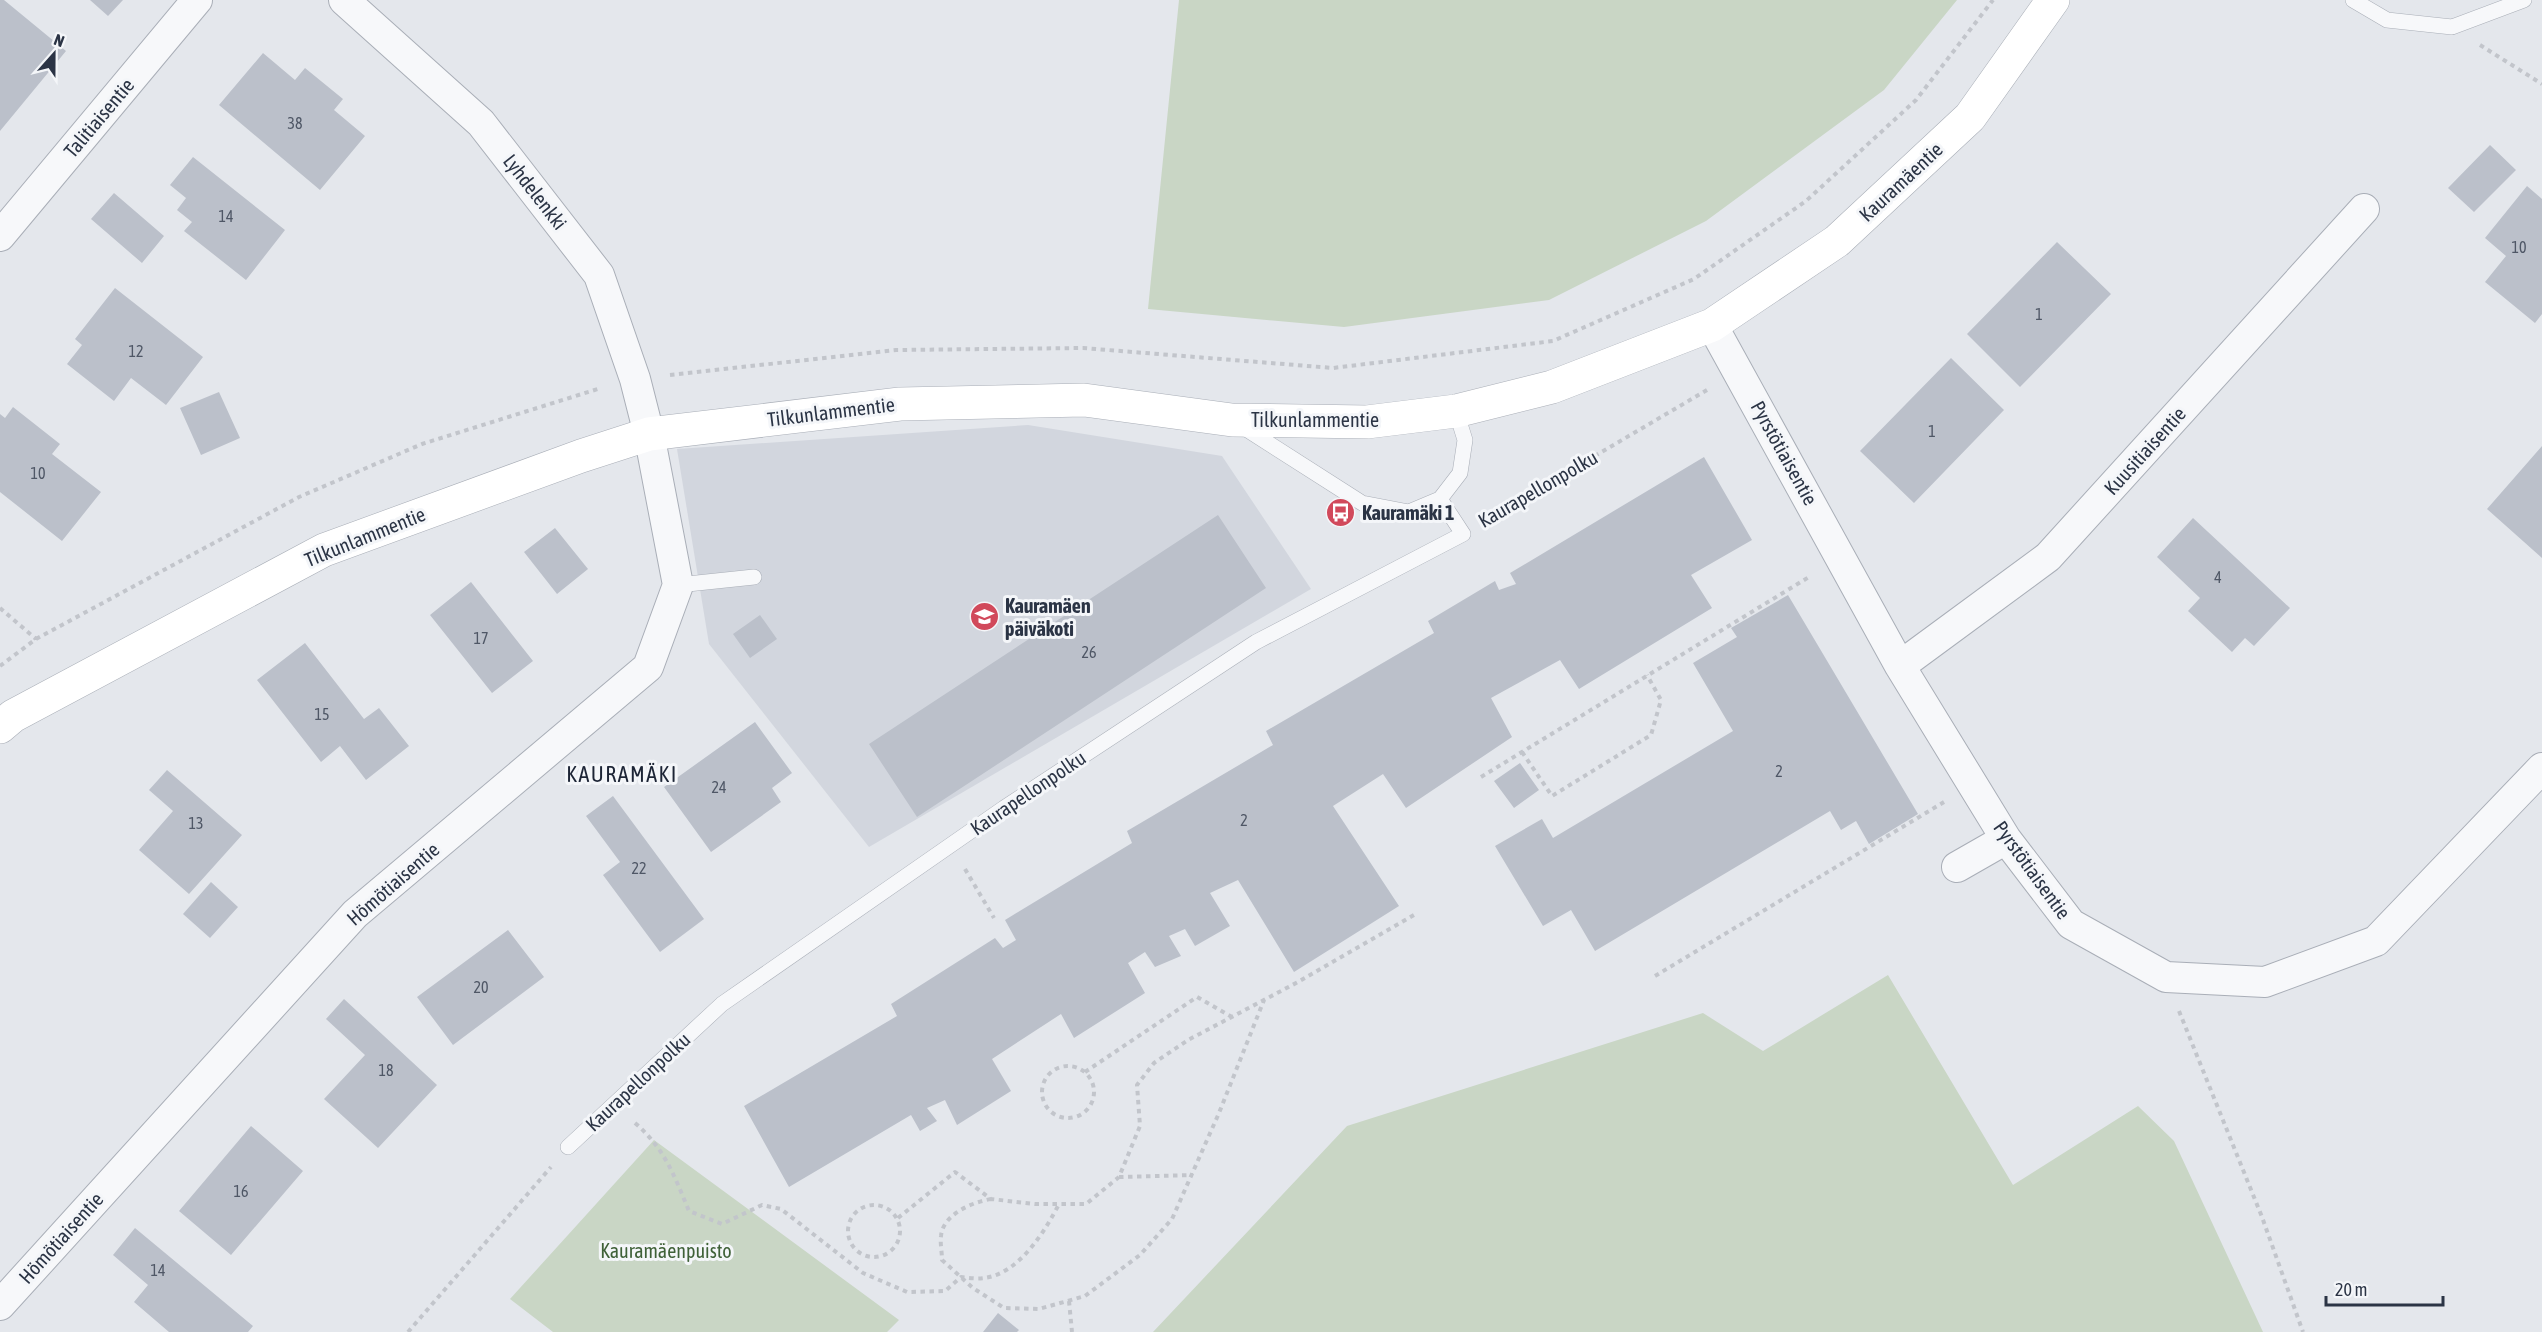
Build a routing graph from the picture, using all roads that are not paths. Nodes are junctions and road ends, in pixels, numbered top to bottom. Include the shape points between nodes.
1 (197, 0) edge
2 (344, 0) edge
3 (2053, 0) edge
4 (2353, 0) edge
5 (2524, 0) edge
6 (2364, 209) dead end
7 (0, 236) edge
8 (1712, 325) junction
9 (1456, 411) junction
10 (1232, 420) junction
11 (649, 434) junction
12 (1440, 499) junction
13 (754, 577) dead end
14 (678, 585) junction
15 (1900, 666) junction
16 (0, 727) edge
17 (2542, 768) edge
18 (2006, 839) junction
19 (1957, 867) dead end
20 (568, 1147) road end
21 (0, 1305) edge

1 - 7 street, Talitiaisentie
2 - 11 street, Lyhdelenkki via 481,123 599,275 635,379
3 - 8 street, Kauramäentie via 1970,117 1837,241
4 - 5 lane via 2388,20 2451,27
6 - 15 street, Kuusitiaisentie via 2048,558
8 - 9 street, Tilkunlammentie via 1552,387
8 - 15 street, Pyrstötiaisentie
9 - 10 street, Tilkunlammentie via 1367,422
9 - 12 lane via 1465,440 1460,472
10 - 11 street, Tilkunlammentie via 1084,400 900,404
10 - 12 lane via 1362,503 1409,512
11 - 14 street
11 - 16 street, Tilkunlammentie via 324,550 13,716
12 - 20 lane, Kaurapellonpolku via 1463,534 1256,642 950,845 722,1004
13 - 14 lane
14 - 21 street, Hömötiaisentie via 648,667 355,914
15 - 18 street, Pyrstötiaisentie
17 - 18 street, Pyrstötiaisentie via 2376,941 2265,982 2166,977 2071,924
18 - 19 street

